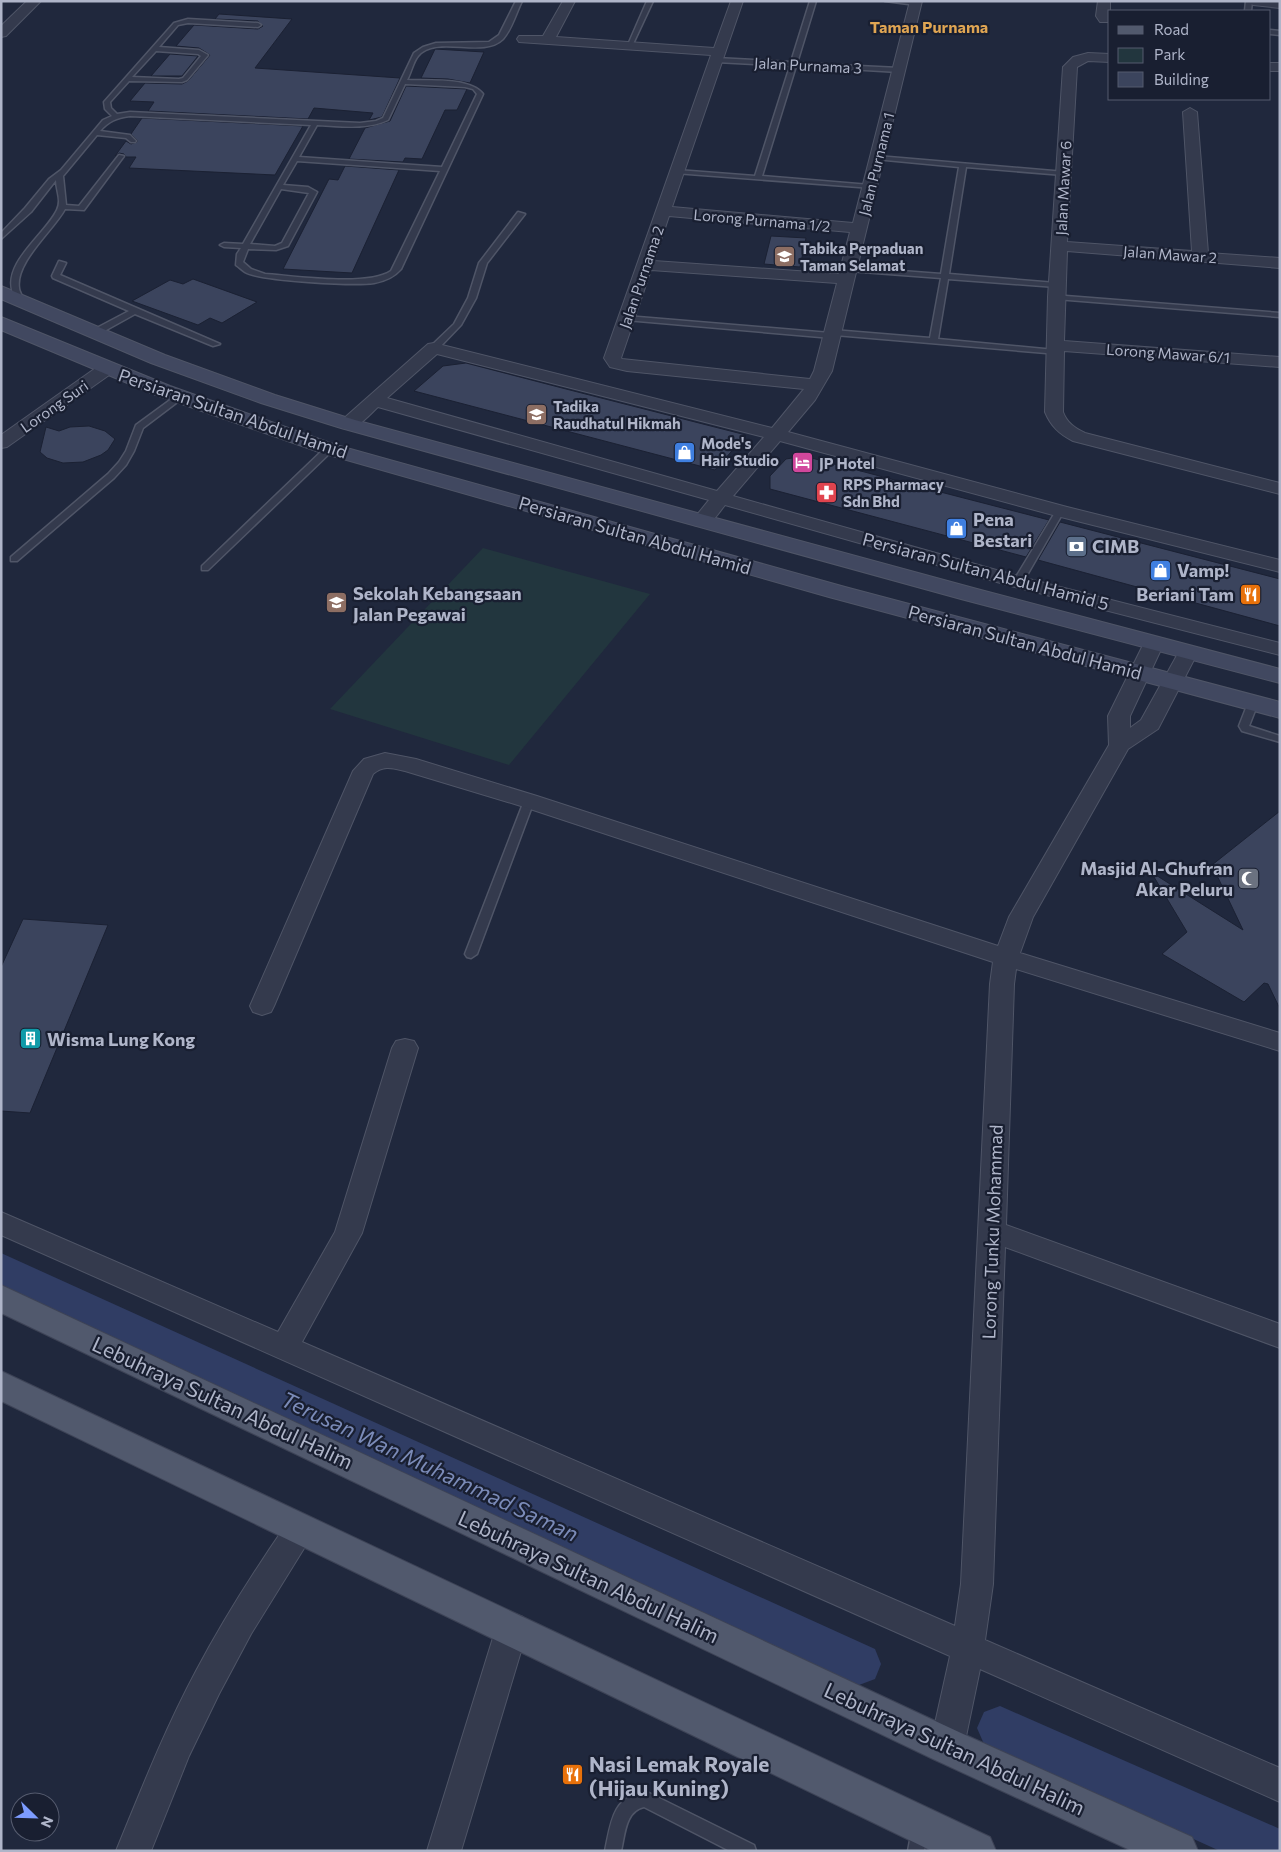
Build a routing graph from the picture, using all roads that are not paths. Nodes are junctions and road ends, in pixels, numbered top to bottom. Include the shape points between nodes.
1 (35, 1) edge
2 (519, 1) edge
3 (569, 1) edge
4 (650, 1) edge
5 (737, 1) edge
6 (814, 1) edge
7 (888, 1) edge
8 (1104, 1) edge
9 (1253, 1) edge
10 (916, 2) edge
11 (1280, 4) edge
12 (1108, 20) edge
13 (258, 25) dead end
14 (1, 34) edge
15 (524, 39) dead end
16 (548, 40) junction
17 (629, 46) junction
18 (154, 49) junction
19 (718, 56) junction
20 (1108, 58) edge
21 (795, 64) junction
22 (899, 70) junction
23 (127, 79) junction
24 (404, 82) junction
25 (1190, 112) dead end
26 (116, 116) junction
27 (316, 123) junction
28 (95, 133) junction
29 (133, 141) dead end
30 (121, 156) dead end
31 (877, 158) junction
32 (295, 159) junction
33 (963, 165) junction
34 (444, 169) junction
35 (63, 172) junction
36 (677, 172) junction
37 (1063, 173) junction
38 (758, 178) junction
39 (279, 187) junction
40 (870, 187) junction
41 (62, 207) junction
42 (664, 211) junction
43 (521, 214) dead end
44 (860, 228) junction
45 (1, 237) edge
46 (224, 245) dead end
47 (1060, 246) junction
48 (245, 247) junction
49 (16, 256) dead end
50 (1200, 257) junction
51 (62, 262) dead end
52 (1280, 263) edge
53 (645, 265) junction
54 (848, 274) junction
55 (944, 277) junction
56 (3, 288) edge
57 (1056, 291) junction
58 (135, 311) junction
59 (1280, 315) edge
60 (626, 318) junction
61 (1, 323) edge
62 (98, 333) junction
63 (833, 334) junction
64 (934, 341) junction
65 (216, 344) dead end
66 (434, 348) junction
67 (1056, 348) junction
68 (66, 352) junction
69 (1280, 362) edge
70 (106, 369) junction
71 (814, 385) junction
72 (180, 397) junction
73 (374, 400) junction
74 (348, 424) junction
75 (775, 434) junction
76 (1, 443) edge
77 (329, 449) junction
78 (1280, 489) edge
79 (721, 497) junction
80 (1060, 511) junction
81 (701, 521) junction
82 (14, 559) dead end
83 (1280, 566) edge
84 (205, 568) dead end
85 (1018, 582) junction
86 (1154, 643) junction
87 (1280, 649) edge
88 (1188, 652) junction
89 (1138, 672) junction
90 (1280, 676) edge
91 (1173, 682) junction
92 (1253, 703) junction
93 (1280, 710) edge
94 (1280, 739) edge
95 (1120, 745) junction
96 (529, 801) junction
97 (471, 954) dead end
98 (1006, 957) junction
99 (262, 1006) dead end
100 (1280, 1042) edge
101 (405, 1048) dead end
102 (1, 1223) edge
103 (992, 1231) junction
104 (1, 1298) edge
105 (1280, 1336) edge
106 (285, 1347) junction
107 (1, 1385) edge
108 (301, 1529) junction
109 (512, 1628) junction
110 (968, 1648) junction
111 (947, 1746) junction
112 (1280, 1785) edge
113 (918, 1838) edge
114 (966, 1848) edge
115 (133, 1851) edge
116 (444, 1851) edge
117 (613, 1851) edge
118 (748, 1851) edge
119 (1178, 1851) edge

1 - 14 street
2 - 24 lane via 499,39 484,44 425,48 416,54
3 - 16 street
4 - 17 lane
5 - 19 street, Jalan Purnama 2
6 - 21 lane
7 - 10 lane
8 - 12 street via 1102,16
9 - 11 street
10 - 22 street, Jalan Purnama 1
13 - 18 lane via 182,22 176,24
15 - 16 street
16 - 17 street
17 - 19 street
18 - 23 lane
18 - 23 lane via 205,55 180,82
19 - 21 lane, Jalan Purnama 3
19 - 36 street, Jalan Purnama 2
20 - 37 street, Jalan Mawar 6 via 1083,58 1070,66
21 - 22 lane, Jalan Purnama 3
21 - 38 lane
22 - 31 street, Jalan Purnama 1
23 - 26 lane via 107,102 108,110
24 - 27 lane via 388,116 382,121 360,125
24 - 34 lane via 460,84 470,86 480,94
25 - 50 street
26 - 27 lane
26 - 28 lane via 105,120
27 - 32 lane
28 - 29 lane via 128,136
28 - 35 lane
30 - 41 lane via 81,208
31 - 33 lane
31 - 40 street, Jalan Purnama 1
32 - 34 lane
32 - 39 lane
33 - 37 lane
33 - 55 lane
34 - 48 lane via 397,269 382,279 362,282 255,274 239,263
35 - 41 lane via 59,180 64,202
35 - 45 lane via 51,180
36 - 38 lane
36 - 42 street, Jalan Purnama 2
37 - 47 street, Jalan Mawar 6
38 - 40 lane
39 - 48 lane
39 - 48 lane via 308,189 313,193 284,246
40 - 44 street, Jalan Purnama 1
41 - 49 lane via 52,223
42 - 44 street, Lorong Purnama 1/2
42 - 53 street, Jalan Purnama 2
43 - 66 lane via 483,263 472,298 457,325
44 - 54 street, Jalan Purnama 1
46 - 48 lane
47 - 50 street, Jalan Mawar 2
47 - 57 street, Jalan Mawar 6
50 - 52 street, Jalan Mawar 2
51 - 58 lane via 56,276
53 - 54 street
53 - 60 street, Jalan Purnama 2
54 - 55 lane
54 - 63 street, Jalan Purnama 1
55 - 57 lane
55 - 64 lane
56 - 62 main road, Persiaran Sultan Abdul Hamid via 23,301
57 - 59 lane
57 - 67 street, Jalan Mawar 6
58 - 62 lane
58 - 65 lane
60 - 63 lane
60 - 71 street, Jalan Purnama 2 via 612,358 616,363
61 - 68 main road, Persiaran Sultan Abdul Hamid
62 - 68 main road
62 - 74 main road, Persiaran Sultan Abdul Hamid via 268,400
63 - 64 lane
63 - 71 street, Jalan Purnama 1 via 824,368
64 - 67 lane
66 - 73 street
66 - 75 street
67 - 69 street, Lorong Mawar 6/1
67 - 78 street, Jalan Mawar 6 via 1054,412 1065,431
68 - 70 main road, Persiaran Sultan Abdul Hamid
70 - 72 main road, Persiaran Sultan Abdul Hamid
70 - 76 street, Lorong Suri
71 - 75 street, Jalan Purnama 1 via 809,396
72 - 77 main road, Persiaran Sultan Abdul Hamid
72 - 82 lane via 139,427 123,463
73 - 74 street
73 - 79 street, Persiaran Sultan Abdul Hamid 5
74 - 81 main road, Persiaran Sultan Abdul Hamid
75 - 79 street, Jalan Purnama 1
75 - 80 street
77 - 84 lane
77 - 89 main road, Persiaran Sultan Abdul Hamid
79 - 81 street, Jalan Purnama 1
79 - 85 street, Persiaran Sultan Abdul Hamid 5
80 - 83 street
80 - 85 lane
81 - 86 main road, Persiaran Sultan Abdul Hamid
85 - 87 street, Persiaran Sultan Abdul Hamid 5
86 - 88 main road, Persiaran Sultan Abdul Hamid
86 - 89 street
88 - 90 main road, Persiaran Sultan Abdul Hamid
88 - 91 street, Lorong Tunku Mohammad
89 - 91 main road, Persiaran Sultan Abdul Hamid
89 - 95 street via 1119,716
91 - 92 main road, Persiaran Sultan Abdul Hamid
91 - 95 street, Lorong Tunku Mohammad via 1150,724
92 - 93 main road, Persiaran Sultan Abdul Hamid
92 - 94 lane via 1244,726 1246,729
95 - 98 street, Lorong Tunku Mohammad via 1022,917
96 - 97 lane
96 - 98 street
96 - 99 street via 408,764 385,760 372,764 364,771
98 - 100 street
98 - 103 street, Lorong Tunku Mohammad via 1002,984
101 - 106 street via 348,1233
102 - 106 street
103 - 105 street
103 - 110 street, Lorong Tunku Mohammad via 977,1584
104 - 111 main road, Lebuhraya Sultan Abdul Halim
106 - 110 street
107 - 108 main road
108 - 109 main road
108 - 115 street via 262,1588 207,1683
109 - 113 main road
109 - 116 street
110 - 111 street, Lorong Tunku Mohammad
110 - 112 street
111 - 119 main road, Lebuhraya Sultan Abdul Halim
113 - 114 main road
117 - 118 lane via 623,1811 636,1800 645,1800

